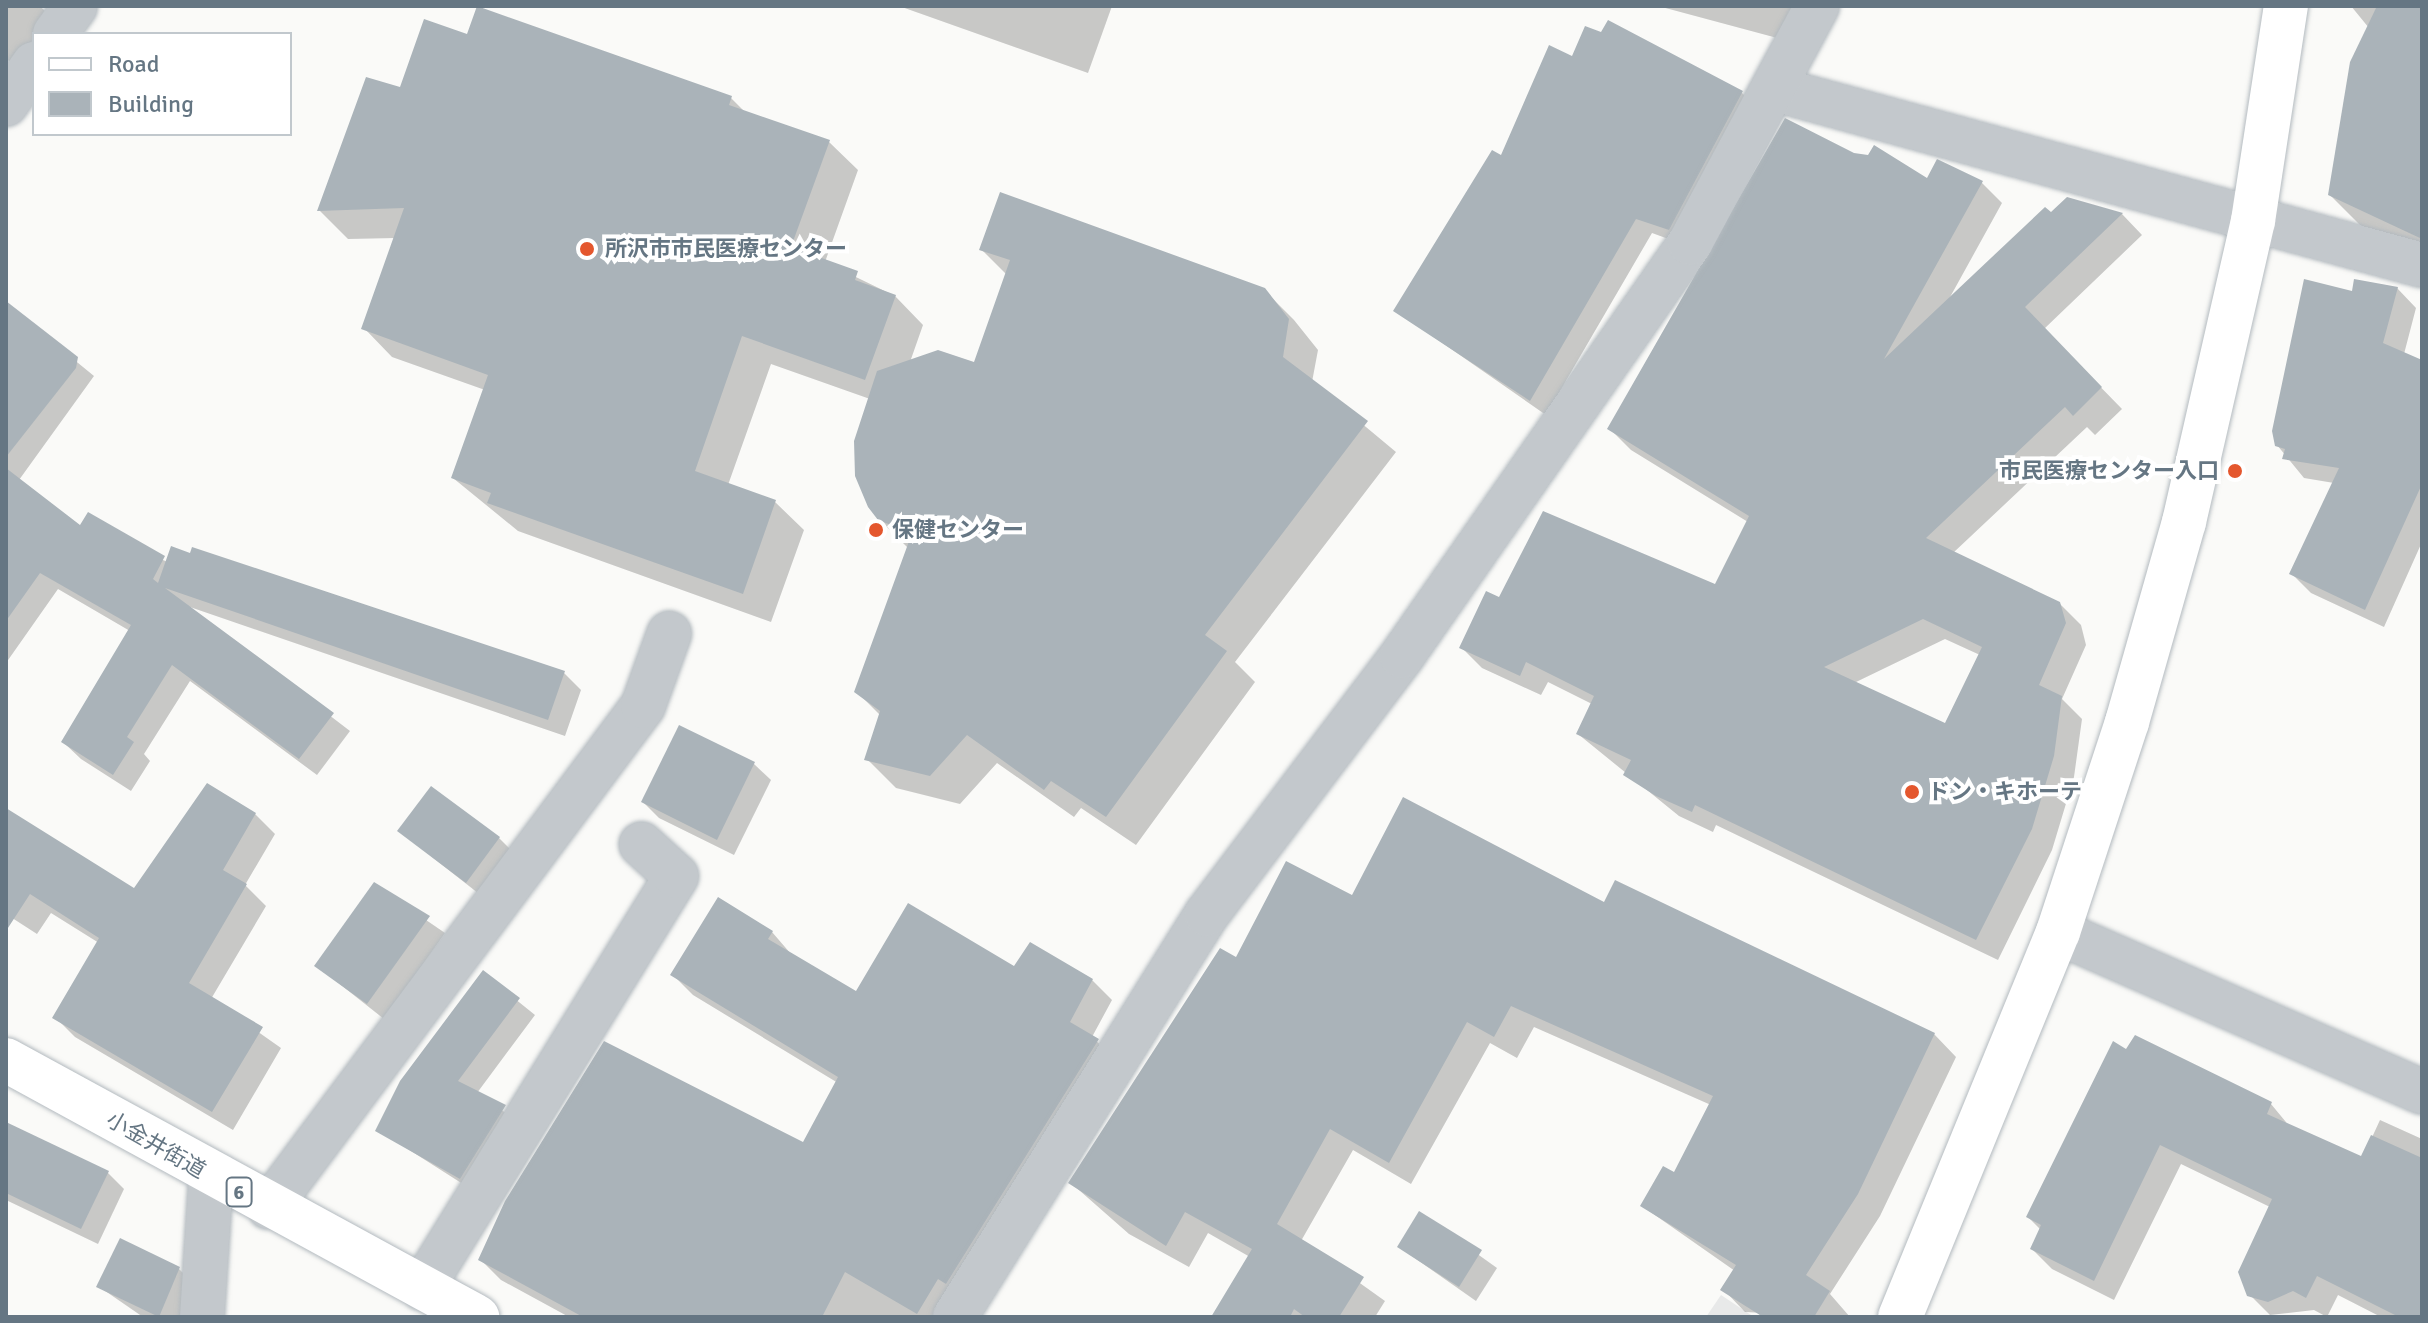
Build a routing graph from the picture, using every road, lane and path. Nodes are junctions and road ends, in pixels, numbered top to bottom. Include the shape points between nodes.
1 (75, 6) edge
2 (1817, 6) edge
3 (2286, 6) edge
4 (56, 32) edge
5 (32, 67) edge
6 (1775, 89) junction
7 (6, 104) edge
8 (2253, 221) junction
9 (2422, 265) edge
10 (669, 634) dead end
11 (641, 844) dead end
12 (2058, 932) junction
13 (6, 1060) edge
14 (2422, 1092) edge
15 (211, 1177) junction
16 (269, 1207) junction
17 (422, 1288) junction
18 (202, 1317) edge
19 (477, 1317) edge
20 (955, 1317) edge
21 (1900, 1317) edge

1 - 4 street
2 - 6 street
3 - 8 street
5 - 7 street
6 - 8 street
6 - 20 street via 1690,243 1207,914
8 - 9 street
8 - 12 street via 2184,522
10 - 16 street via 643,706
11 - 17 street via 676,876
12 - 14 street
12 - 21 street
13 - 15 street, 小金井街道 / 6
15 - 16 street, 小金井街道 / 6
15 - 18 street
16 - 17 street, 小金井街道 / 6
17 - 19 street, 小金井街道 / 6

